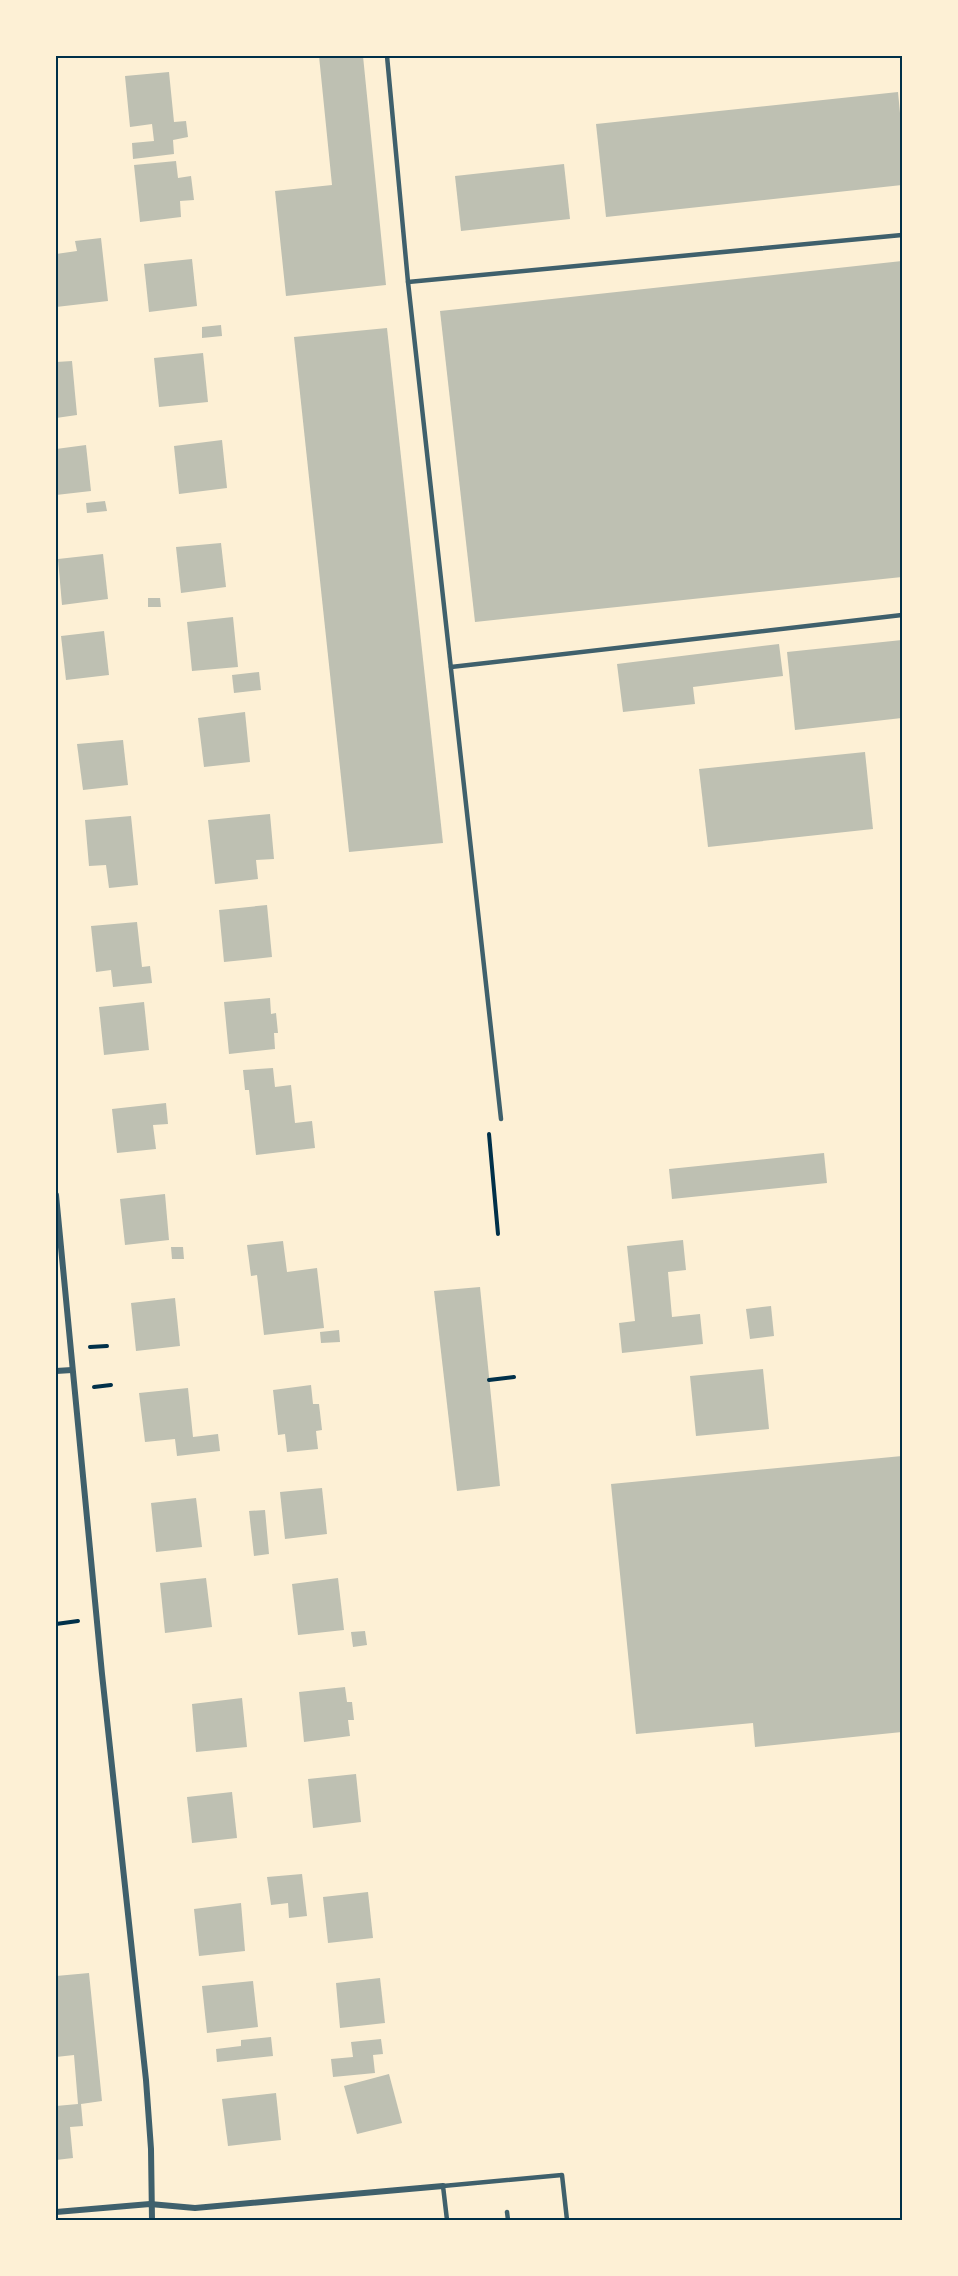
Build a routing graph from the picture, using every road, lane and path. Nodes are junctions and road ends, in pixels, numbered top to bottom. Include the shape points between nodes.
1 (387, 56) edge
2 (903, 235) edge
3 (408, 282) junction
4 (903, 615) edge
5 (451, 667) junction
6 (501, 1119) joint
7 (56, 1195) edge
8 (498, 1234) dead end
9 (72, 1370) junction
10 (56, 1371) edge
11 (514, 1377) dead end
12 (489, 1380) dead end
13 (443, 2186) junction
14 (150, 2204) junction
15 (56, 2212) edge
16 (507, 2212) dead end
17 (152, 2220) edge
18 (447, 2220) edge
19 (508, 2220) edge
20 (567, 2220) edge

1 - 3 lane
2 - 3 lane
3 - 5 lane
4 - 5 lane
5 - 6 lane
6 - 8 path via 488,1123
7 - 9 street
9 - 10 street
9 - 14 street via 146,2080
11 - 12 path
13 - 14 street via 195,2208
13 - 18 lane
13 - 20 lane via 562,2175
14 - 15 street
14 - 17 street
16 - 19 lane

